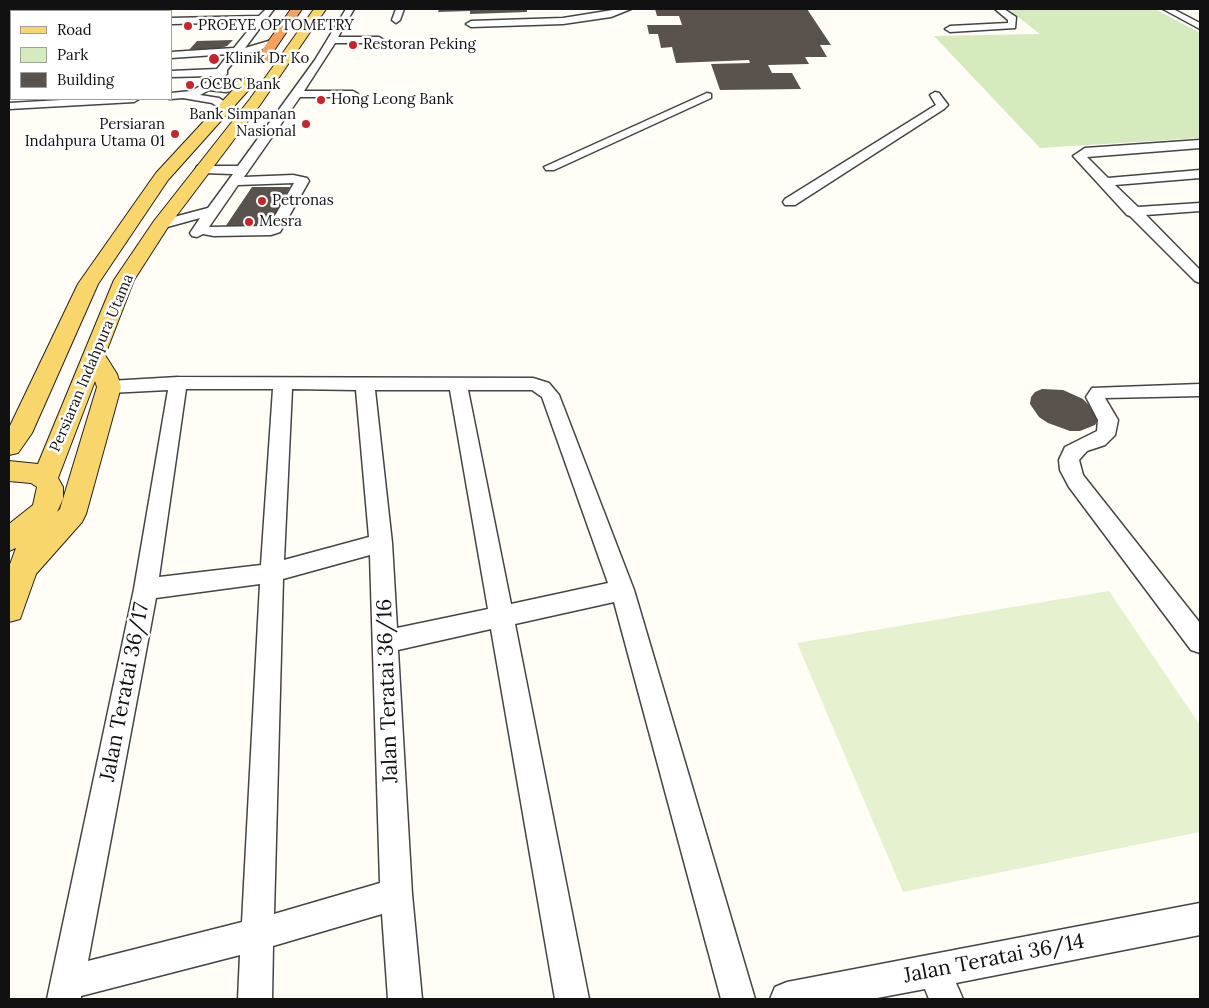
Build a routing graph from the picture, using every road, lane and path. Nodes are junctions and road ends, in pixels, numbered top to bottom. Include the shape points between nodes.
1 (92, 9) edge
2 (221, 9) edge
3 (270, 9) edge
4 (296, 9) edge
5 (303, 9) edge
6 (320, 9) edge
7 (350, 9) edge
8 (400, 9) edge
9 (626, 9) edge
10 (999, 9) edge
11 (1168, 9) edge
12 (1176, 9) edge
13 (59, 10) edge
14 (567, 12) dead end
15 (611, 14) junction
16 (264, 19) junction
17 (211, 20) junction
18 (396, 20) dead end
19 (172, 21) edge
20 (1200, 21) edge
21 (471, 24) dead end
22 (1200, 26) edge
23 (950, 29) dead end
24 (332, 40) junction
25 (379, 40) dead end
26 (237, 53) junction
27 (176, 54) edge
28 (267, 55) junction
29 (223, 72) junction
30 (172, 74) edge
31 (250, 80) junction
32 (210, 85) junction
33 (297, 94) junction
34 (353, 94) dead end
35 (184, 95) junction
36 (934, 95) dead end
37 (172, 96) edge
38 (707, 96) dead end
39 (96, 100) edge
40 (59, 101) edge
41 (9, 106) edge
42 (226, 108) junction
43 (1200, 144) edge
44 (550, 167) dead end
45 (202, 169) junction
46 (1200, 174) edge
47 (239, 175) junction
48 (1103, 182) junction
49 (790, 202) dead end
50 (1200, 207) edge
51 (1184, 208) junction
52 (212, 211) junction
53 (1132, 212) junction
54 (1200, 223) edge
55 (160, 224) junction
56 (1200, 278) edge
57 (94, 355) junction
58 (178, 383) junction
59 (283, 383) junction
60 (365, 384) junction
61 (458, 384) junction
62 (109, 387) junction
63 (1200, 390) edge
64 (27, 415) junction
65 (9, 431) edge
66 (9, 446) edge
67 (9, 471) edge
68 (45, 478) junction
69 (42, 512) junction
70 (9, 539) edge
71 (381, 543) junction
72 (23, 568) junction
73 (272, 573) junction
74 (146, 589) junction
75 (622, 590) junction
76 (9, 609) edge
77 (501, 617) junction
78 (385, 642) junction
79 (1200, 642) edge
80 (396, 894) junction
81 (1200, 918) edge
82 (259, 934) junction
83 (940, 985) edge
84 (66, 991) edge
85 (255, 999) edge
86 (405, 999) edge
87 (572, 999) edge
88 (738, 999) edge
89 (787, 999) edge

1 - 13 street
2 - 17 street
3 - 16 street
4 - 28 highway
5 - 28 main road, Persiaran Indahpura Utama
6 - 45 main road, Persiaran Indahpura Utama via 255,102
7 - 24 street
8 - 18 street
9 - 15 street
10 - 23 street via 1012,19 1012,26
11 - 22 street
12 - 20 street
14 - 15 street
15 - 21 street via 563,22
16 - 17 street
16 - 26 street
17 - 19 street
17 - 27 street
24 - 25 street
24 - 33 street
26 - 27 street
26 - 28 street
26 - 28 street via 259,48
26 - 29 street
28 - 31 main road, Persiaran Indahpura Utama
29 - 30 street
29 - 32 street
31 - 32 street via 226,89 215,89
31 - 42 main road, Persiaran Indahpura Utama
32 - 35 street
33 - 34 street
33 - 47 street
35 - 37 street
35 - 42 street via 216,100
36 - 49 street via 942,105 940,107
38 - 44 street
39 - 40 street
40 - 41 street
42 - 64 main road, Persiaran Indahpura Utama via 162,177 88,284
43 - 48 street via 1080,153 1079,156
45 - 47 street
45 - 55 main road, Persiaran Indahpura Utama
46 - 48 street
47 - 52 street
47 - 52 street via 302,181 271,232 198,231
48 - 53 street
50 - 51 street
51 - 53 street
51 - 54 street
52 - 55 street
53 - 56 street
55 - 57 main road, Persiaran Indahpura Utama via 124,280
57 - 62 main road
57 - 68 main road, Persiaran Indahpura Utama
58 - 59 street
58 - 62 street
58 - 74 street, Jalan Teratai 36/17
59 - 60 street
59 - 73 street
60 - 61 street
60 - 71 street, Jalan Teratai 36/16
61 - 75 street via 533,384 543,387 550,395
61 - 77 street
62 - 72 main road via 72,514
63 - 79 street via 1099,392 1095,397 1108,420 1105,435 1080,446 1072,452 1069,460 1076,481
64 - 65 main road
64 - 66 main road, Persiaran Indahpura Utama
67 - 68 main road via 36,472
68 - 69 main road via 50,487 50,499
69 - 70 main road
69 - 72 main road
71 - 73 street
71 - 78 street, Jalan Teratai 36/16
72 - 76 main road
73 - 74 street
73 - 82 street
74 - 84 street, Jalan Teratai 36/17
75 - 77 street
75 - 88 street
77 - 78 street
77 - 87 street
78 - 80 street, Jalan Teratai 36/16
80 - 82 street
80 - 86 street, Jalan Teratai 36/16
81 - 83 street, Jalan Teratai 36/14
82 - 84 street
82 - 85 street
83 - 89 street, Jalan Teratai 36/14

